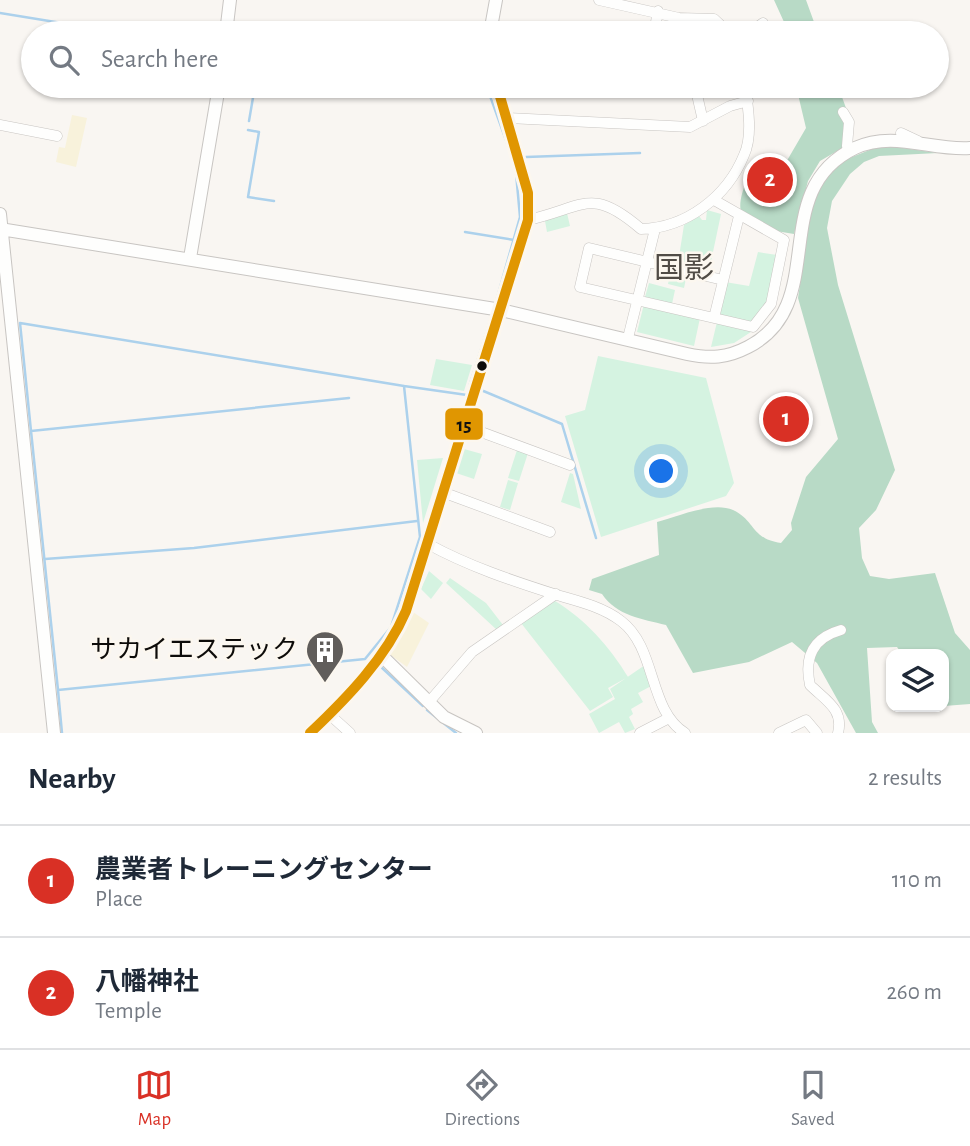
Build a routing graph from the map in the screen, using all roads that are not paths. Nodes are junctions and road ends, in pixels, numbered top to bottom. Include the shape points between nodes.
1 (230, 0) edge
2 (496, 0) edge
3 (599, 0) edge
4 (657, 11) junction
5 (227, 21) edge
6 (492, 21) edge
7 (656, 21) edge
8 (716, 21) edge
9 (217, 98) edge
10 (500, 98) edge
11 (698, 98) edge
12 (747, 98) edge
13 (748, 101) junction
14 (843, 112) dead end
15 (506, 118) junction
16 (703, 121) junction
17 (0, 125) edge
18 (901, 133) dead end
19 (57, 135) dead end
20 (918, 141) junction
21 (847, 146) dead end
22 (970, 148) edge
23 (714, 200) junction
24 (0, 214) edge
25 (739, 216) junction
26 (528, 220) junction
27 (1, 229) edge
28 (655, 229) junction
29 (190, 258) junction
30 (647, 262) junction
31 (723, 280) junction
32 (638, 300) junction
33 (501, 310) junction
34 (714, 318) junction
35 (628, 338) junction
36 (465, 426) junction
37 (570, 465) dead end
38 (444, 493) junction
39 (550, 531) dead end
40 (428, 544) junction
41 (556, 594) junction
42 (841, 629) dead end
43 (381, 655) junction
44 (429, 702) junction
45 (330, 715) junction
46 (669, 718) junction
47 (54, 733) edge
48 (310, 733) edge
49 (350, 733) edge
50 (477, 733) edge
51 (640, 733) edge
52 (685, 733) edge
53 (779, 733) edge
54 (817, 733) edge
55 (838, 733) edge

1 - 5 street
2 - 6 street
3 - 4 street
4 - 7 street
4 - 8 street
9 - 29 street
10 - 15 street
11 - 16 street
12 - 13 street
13 - 16 street
13 - 23 street via 746,153
14 - 21 street via 849,122
15 - 16 street via 690,127
15 - 26 street via 528,193
17 - 19 street
18 - 20 street
20 - 22 street
20 - 35 street via 857,147 834,161 816,180 803,213 787,309 755,343 731,355 705,358
23 - 25 street
23 - 28 street via 679,222
24 - 27 street
25 - 31 street
25 - 34 street via 784,240 771,304 753,327
26 - 28 street via 604,203 641,229
26 - 33 street
27 - 29 street
27 - 47 street
28 - 30 street
29 - 33 street
30 - 31 street
30 - 32 street
30 - 32 street via 589,248 580,287
31 - 34 street
32 - 34 street
32 - 35 street
33 - 35 street
33 - 36 street
36 - 37 street
36 - 38 street
38 - 39 street
38 - 40 street
40 - 41 street
40 - 43 street via 406,611
41 - 44 street via 472,652
41 - 46 street via 613,616 634,633
42 - 55 street via 814,644 808,661 810,685 838,713
43 - 44 street
43 - 45 street
44 - 50 street via 444,717
45 - 48 street
45 - 49 street
46 - 51 street
46 - 52 street
53 - 54 street via 806,720

